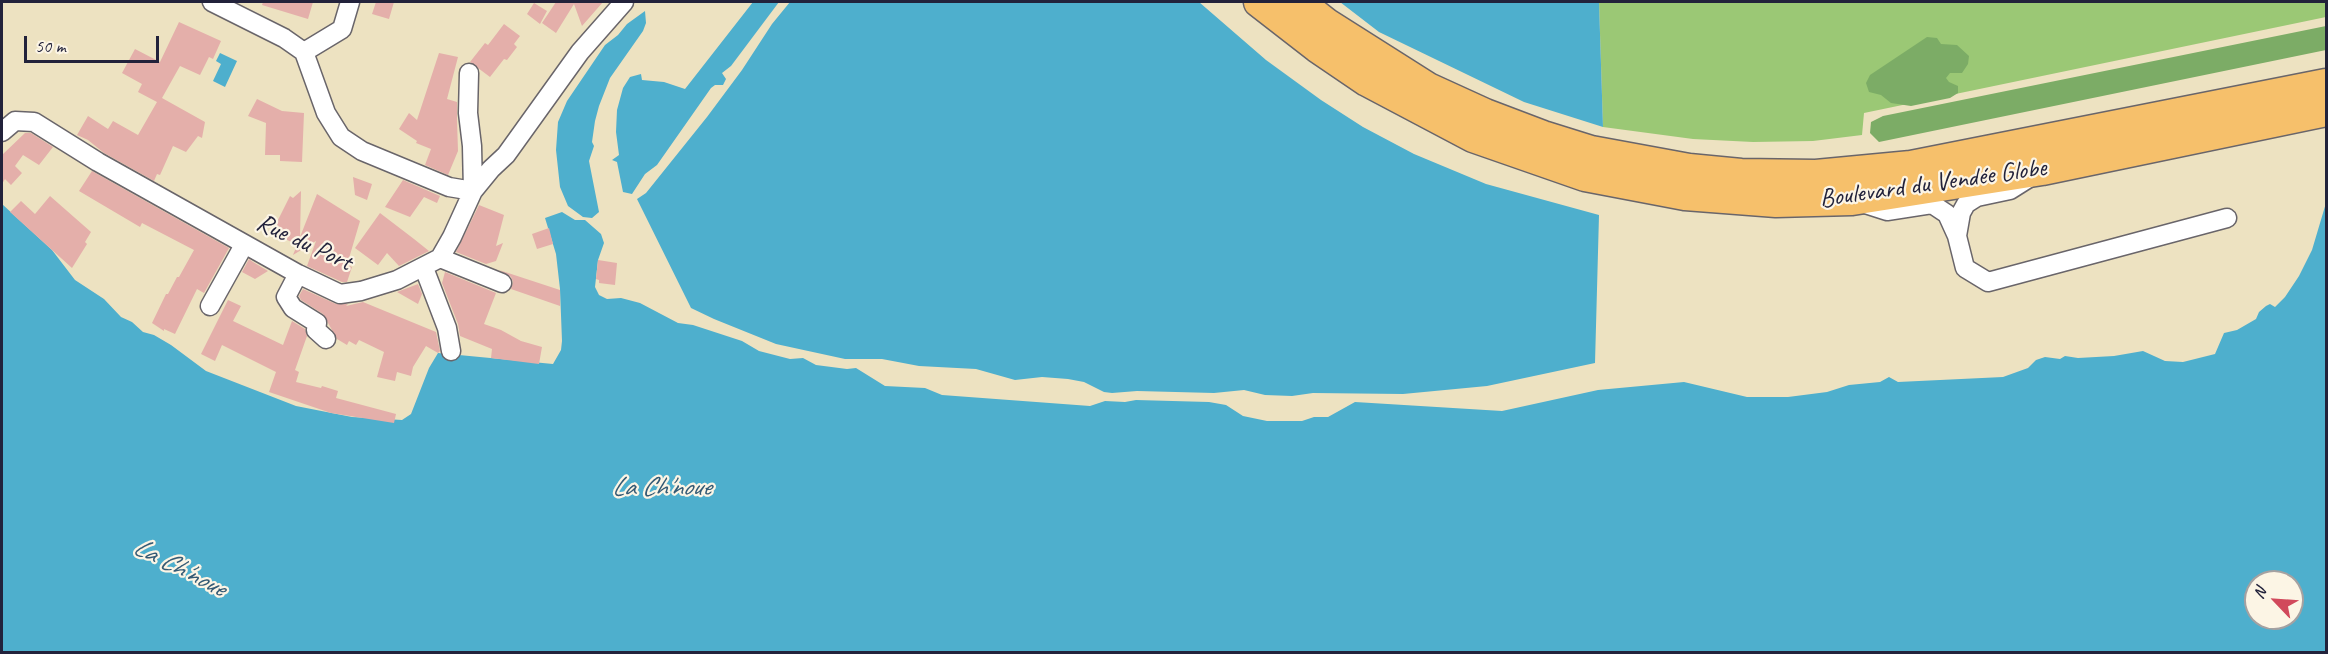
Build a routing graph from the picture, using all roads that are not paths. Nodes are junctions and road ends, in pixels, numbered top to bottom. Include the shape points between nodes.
1 (212, 2) edge
2 (350, 2) edge
3 (624, 2) edge
4 (1259, 2) edge
5 (1299, 2) edge
6 (304, 51) junction
7 (469, 73) dead end
8 (2326, 84) edge
9 (2326, 111) edge
10 (2, 132) edge
11 (2042, 170) junction
12 (473, 191) junction
13 (1852, 200) junction
14 (2227, 218) dead end
15 (1957, 236) junction
16 (244, 245) junction
17 (440, 258) junction
18 (424, 268) junction
19 (298, 274) junction
20 (502, 283) dead end
21 (210, 306) dead end
22 (326, 339) dead end
23 (451, 351) dead end

1 - 6 street
2 - 6 street via 342,29
3 - 12 street, Rue du Port via 580,52 506,155
4 - 13 main road, Boulevard du Vendée Globe via 1367,81 1473,137 1584,176 1685,195 1776,202
5 - 8 main road, Boulevard du Vendée Globe via 1428,88 1485,114 1591,151 1689,170 1816,176 1911,166
6 - 12 street via 326,113 341,137 362,151 449,187
7 - 12 street
9 - 11 main road, Boulevard du Vendée Globe
10 - 16 street, Rue du Port via 15,121 34,122
11 - 13 main road, Boulevard du Vendée Globe
11 - 15 street via 2010,190 1977,197 1966,204
12 - 17 street, Rue du Port
13 - 15 street via 1887,211 1932,204 1947,214
14 - 15 street via 1988,282 1965,268
16 - 19 street, Rue du Port
16 - 21 street
17 - 18 street, Rue du Port
17 - 20 street
18 - 19 street, Rue du Port via 397,280 340,294
18 - 23 street via 447,328
19 - 22 street via 286,297 293,308 317,323 316,330

